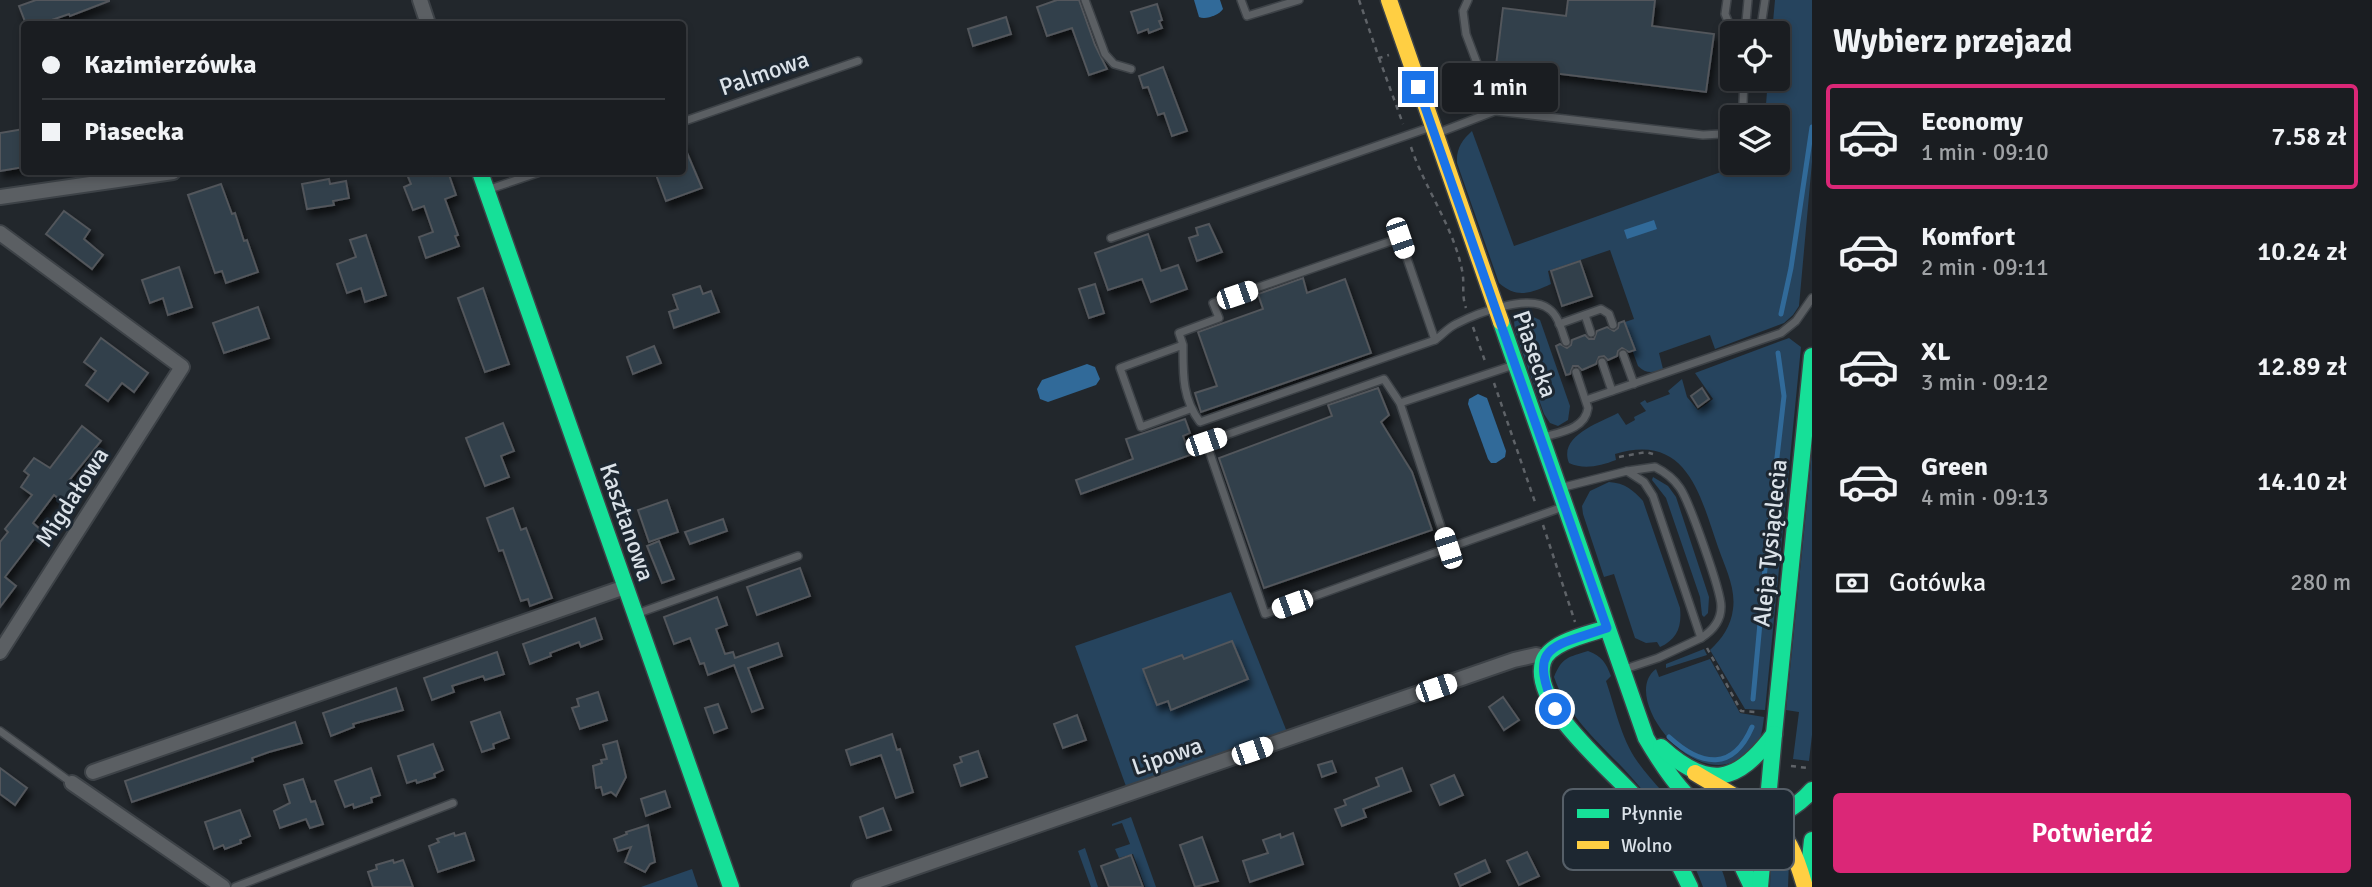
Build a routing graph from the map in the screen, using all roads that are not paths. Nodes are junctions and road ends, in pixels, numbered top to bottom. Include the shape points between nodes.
1 (420, 0) edge
2 (1085, 0) edge
3 (1241, 0) edge
4 (1299, 0) edge
5 (1389, 0) edge
6 (1468, 0) edge
7 (1727, 0) edge
8 (1748, 0) edge
9 (1765, 0) edge
10 (1288, 2) edge
11 (427, 21) edge
12 (1728, 21) edge
13 (1746, 21) edge
14 (1762, 21) edge
15 (858, 61) dead end
16 (1131, 69) dead end
17 (1495, 111) junction
18 (686, 121) edge
19 (1433, 131) junction
20 (1720, 134) edge
21 (152, 175) edge
22 (481, 175) edge
23 (531, 175) edge
24 (487, 190) junction
25 (0, 197) edge
26 (0, 233) edge
27 (1111, 239) dead end
28 (1812, 298) edge
29 (1495, 309) junction
30 (1585, 315) junction
31 (1559, 324) junction
32 (1613, 325) dead end
33 (1591, 333) dead end
34 (1435, 340) junction
35 (1566, 342) dead end
36 (1183, 345) junction
37 (1623, 354) dead end
38 (1812, 356) edge
39 (1601, 362) dead end
40 (1514, 365) junction
41 (1576, 372) dead end
42 (1634, 384) junction
43 (1612, 391) junction
44 (1586, 400) junction
45 (1400, 403) junction
46 (1190, 409) junction
47 (1540, 439) junction
48 (1627, 471) junction
49 (1558, 488) junction
50 (1564, 506) junction
51 (1448, 548) junction
52 (799, 556) dead end
53 (625, 587) junction
54 (635, 614) junction
55 (1607, 628) junction
56 (1701, 638) junction
57 (0, 652) edge
58 (1545, 657) junction
59 (1621, 670) junction
60 (1640, 722) junction
61 (0, 731) edge
62 (1774, 734) junction
63 (93, 772) dead end
64 (1695, 774) junction
65 (72, 783) joint
66 (1629, 789) edge
67 (1683, 789) edge
68 (1720, 789) edge
69 (1769, 789) edge
70 (1812, 790) edge
71 (453, 803) dead end
72 (1794, 808) edge
73 (1812, 839) edge
74 (1794, 858) edge
75 (1682, 870) edge
76 (1744, 870) edge
77 (223, 887) edge
78 (235, 887) edge
79 (731, 887) edge
80 (859, 887) edge
81 (1690, 887) edge
82 (1752, 887) edge
83 (1806, 887) edge

1 - 11 street
2 - 16 lane via 1105,54 1114,64
3 - 10 lane via 1247,16
4 - 10 lane
5 - 19 main road, Piasecka
6 - 17 lane via 1463,11 1466,34
7 - 12 lane
8 - 13 lane
9 - 14 lane
15 - 18 lane, Palmowa
17 - 19 lane
17 - 20 lane
19 - 27 lane via 1407,136
19 - 29 main road, Piasecka
21 - 25 street
22 - 24 main road, Kasztanowa
23 - 24 lane
24 - 53 main road, Kasztanowa
26 - 57 street, Migdałowa via 182,367
28 - 42 lane via 1781,333
29 - 31 lane via 1535,302 1549,308
29 - 34 lane via 1455,324
29 - 40 main road, Piasecka
30 - 31 lane
30 - 32 lane via 1605,310
30 - 33 lane
31 - 35 lane
34 - 36 lane via 1400,238 1213,303 1219,318 1179,333
34 - 46 lane via 1200,422
36 - 46 lane via 1183,384
36 - 46 lane via 1120,368 1141,427
37 - 42 lane
38 - 62 main road, Aleja Tysiąclecia
39 - 43 lane
40 - 45 lane
40 - 47 main road, Piasecka
41 - 44 lane
42 - 43 lane
43 - 44 lane
44 - 47 lane via 1585,419 1576,427
45 - 51 lane
45 - 51 lane via 1384,379 1206,442 1265,614
47 - 49 main road, Piasecka
48 - 49 lane
48 - 56 lane via 1644,482 1653,496
48 - 56 lane via 1656,467 1670,476 1684,495 1720,598 1720,616
49 - 50 main road, Piasecka
50 - 51 lane
50 - 55 main road, Piasecka
52 - 54 lane
53 - 54 main road, Kasztanowa
53 - 63 street
54 - 79 main road, Kasztanowa
55 - 58 main road, Lipowa via 1556,646
55 - 59 main road, Piasecka
56 - 59 lane
58 - 66 main road via 1543,673 1555,709 1573,734
58 - 80 street, Lipowa via 1514,660
59 - 60 main road, Piasecka
60 - 64 main road, Piasecka via 1668,754
60 - 67 main road, Piasecka via 1656,756
61 - 65 lane
62 - 64 main road via 1764,750 1737,771
62 - 69 main road, Aleja Tysiąclecia
64 - 68 main road, Piasecka
65 - 77 street
70 - 72 main road, Piasecka
71 - 78 lane
73 - 83 main road
74 - 83 main road, Piasecka
75 - 81 main road
76 - 82 main road

